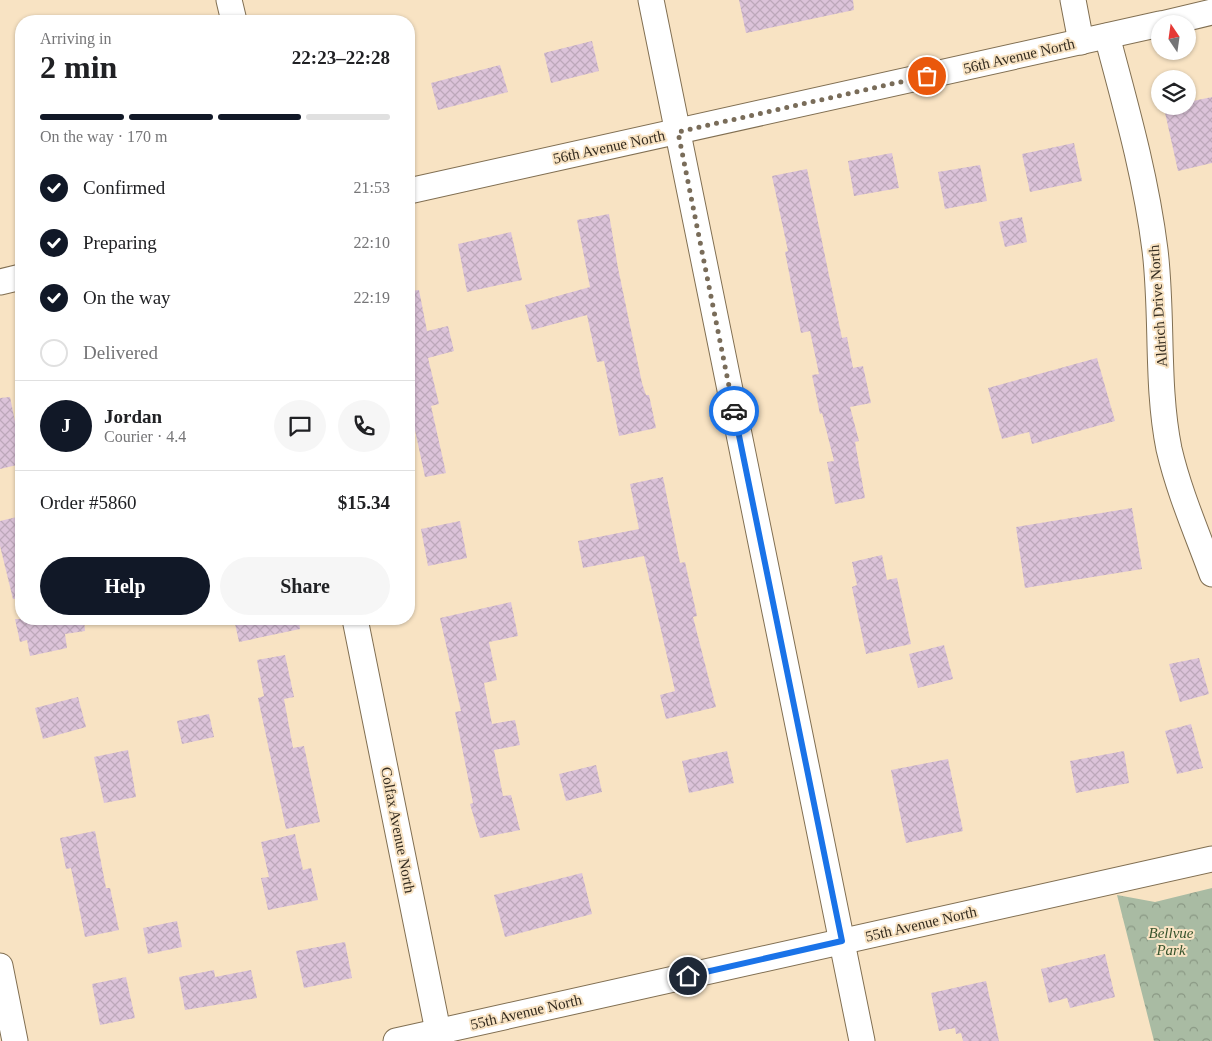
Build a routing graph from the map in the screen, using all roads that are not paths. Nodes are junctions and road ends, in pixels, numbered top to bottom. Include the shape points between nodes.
1 (229, 0) edge
2 (651, 0) edge
3 (1072, 0) edge
4 (1212, 12) edge
5 (233, 15) edge
6 (1196, 16) edge
7 (1151, 26) edge
8 (1106, 36) junction
9 (1081, 42) junction
10 (678, 132) junction
11 (415, 190) edge
12 (15, 278) edge
13 (0, 282) edge
14 (1212, 574) edge
15 (356, 625) edge
16 (1212, 859) edge
17 (842, 941) junction
18 (0, 966) edge
19 (439, 1036) edge
20 (15, 1041) edge
21 (396, 1041) edge
22 (862, 1041) edge

1 - 5 street
2 - 10 street
3 - 9 street
4 - 6 street, 56th Avenue North
7 - 8 street, 56th Avenue North
8 - 9 street, 56th Avenue North
8 - 14 street, Aldrich Drive North via 1134,136 1150,213 1158,280 1169,448 1179,486
9 - 10 street, 56th Avenue North
10 - 11 street, 56th Avenue North
10 - 17 street
12 - 13 street
15 - 19 street, Colfax Avenue North
16 - 17 street, 55th Avenue North
17 - 19 street, 55th Avenue North
17 - 22 street
18 - 20 street
19 - 21 street, 55th Avenue North

